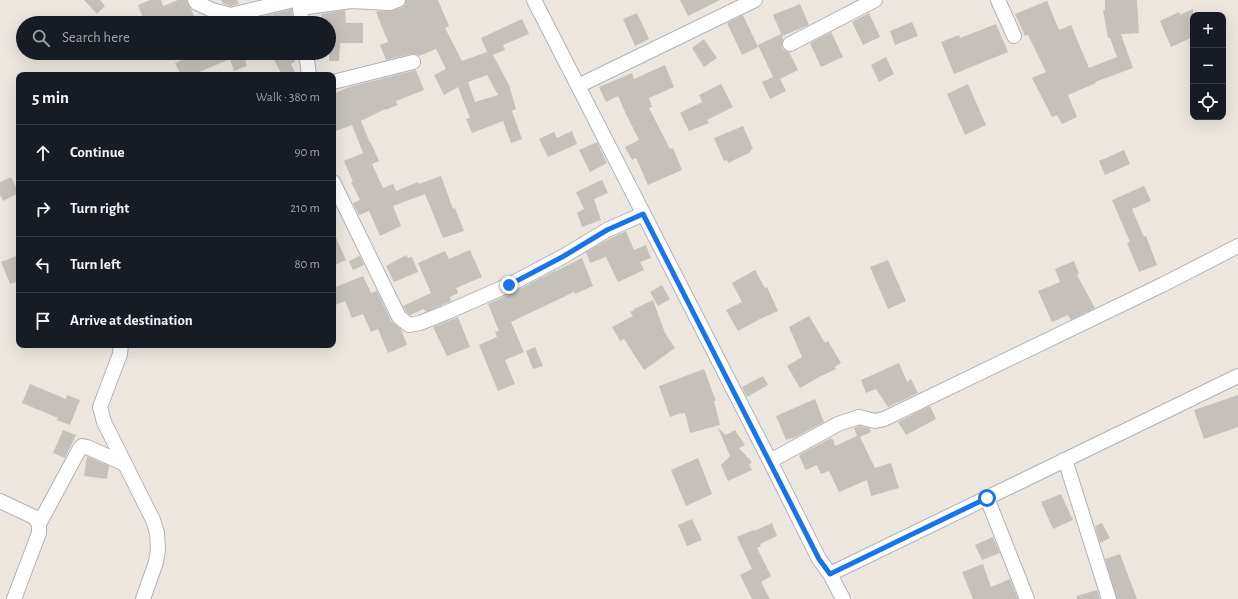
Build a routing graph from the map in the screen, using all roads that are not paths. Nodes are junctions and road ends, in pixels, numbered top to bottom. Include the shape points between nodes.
1 (195, 0) edge
2 (398, 0) edge
3 (534, 0) edge
4 (756, 0) edge
5 (875, 0) edge
6 (998, 0) edge
7 (298, 2) edge
8 (301, 16) edge
9 (1014, 36) dead end
10 (790, 44) dead end
11 (307, 60) edge
12 (413, 62) dead end
13 (308, 72) edge
14 (336, 81) edge
15 (578, 86) junction
16 (336, 188) edge
17 (643, 214) junction
18 (1238, 246) edge
19 (121, 348) edge
20 (1238, 376) edge
21 (1064, 460) junction
22 (770, 461) junction
23 (125, 464) junction
24 (987, 498) junction
25 (0, 501) edge
26 (39, 524) junction
27 (830, 574) junction
28 (14, 599) edge
29 (143, 599) edge
30 (843, 599) edge
31 (1026, 599) edge
32 (1109, 599) edge

1 - 7 street via 212,10 231,14
2 - 7 street via 390,3
3 - 15 street
4 - 15 street
5 - 10 street
6 - 9 street
7 - 8 street
11 - 13 street
12 - 14 street
15 - 17 street
16 - 17 street via 399,318 409,325 420,323 509,285 607,230
17 - 22 street
18 - 22 street via 884,419 876,421 859,417 838,424
19 - 23 street via 100,407 104,422
20 - 21 street
21 - 24 street
21 - 32 street
22 - 27 street via 819,559
23 - 26 street via 82,446
23 - 29 street via 149,510 157,533 156,562
24 - 27 street
24 - 31 street
25 - 26 street via 34,517
26 - 28 street via 40,533
27 - 30 street

